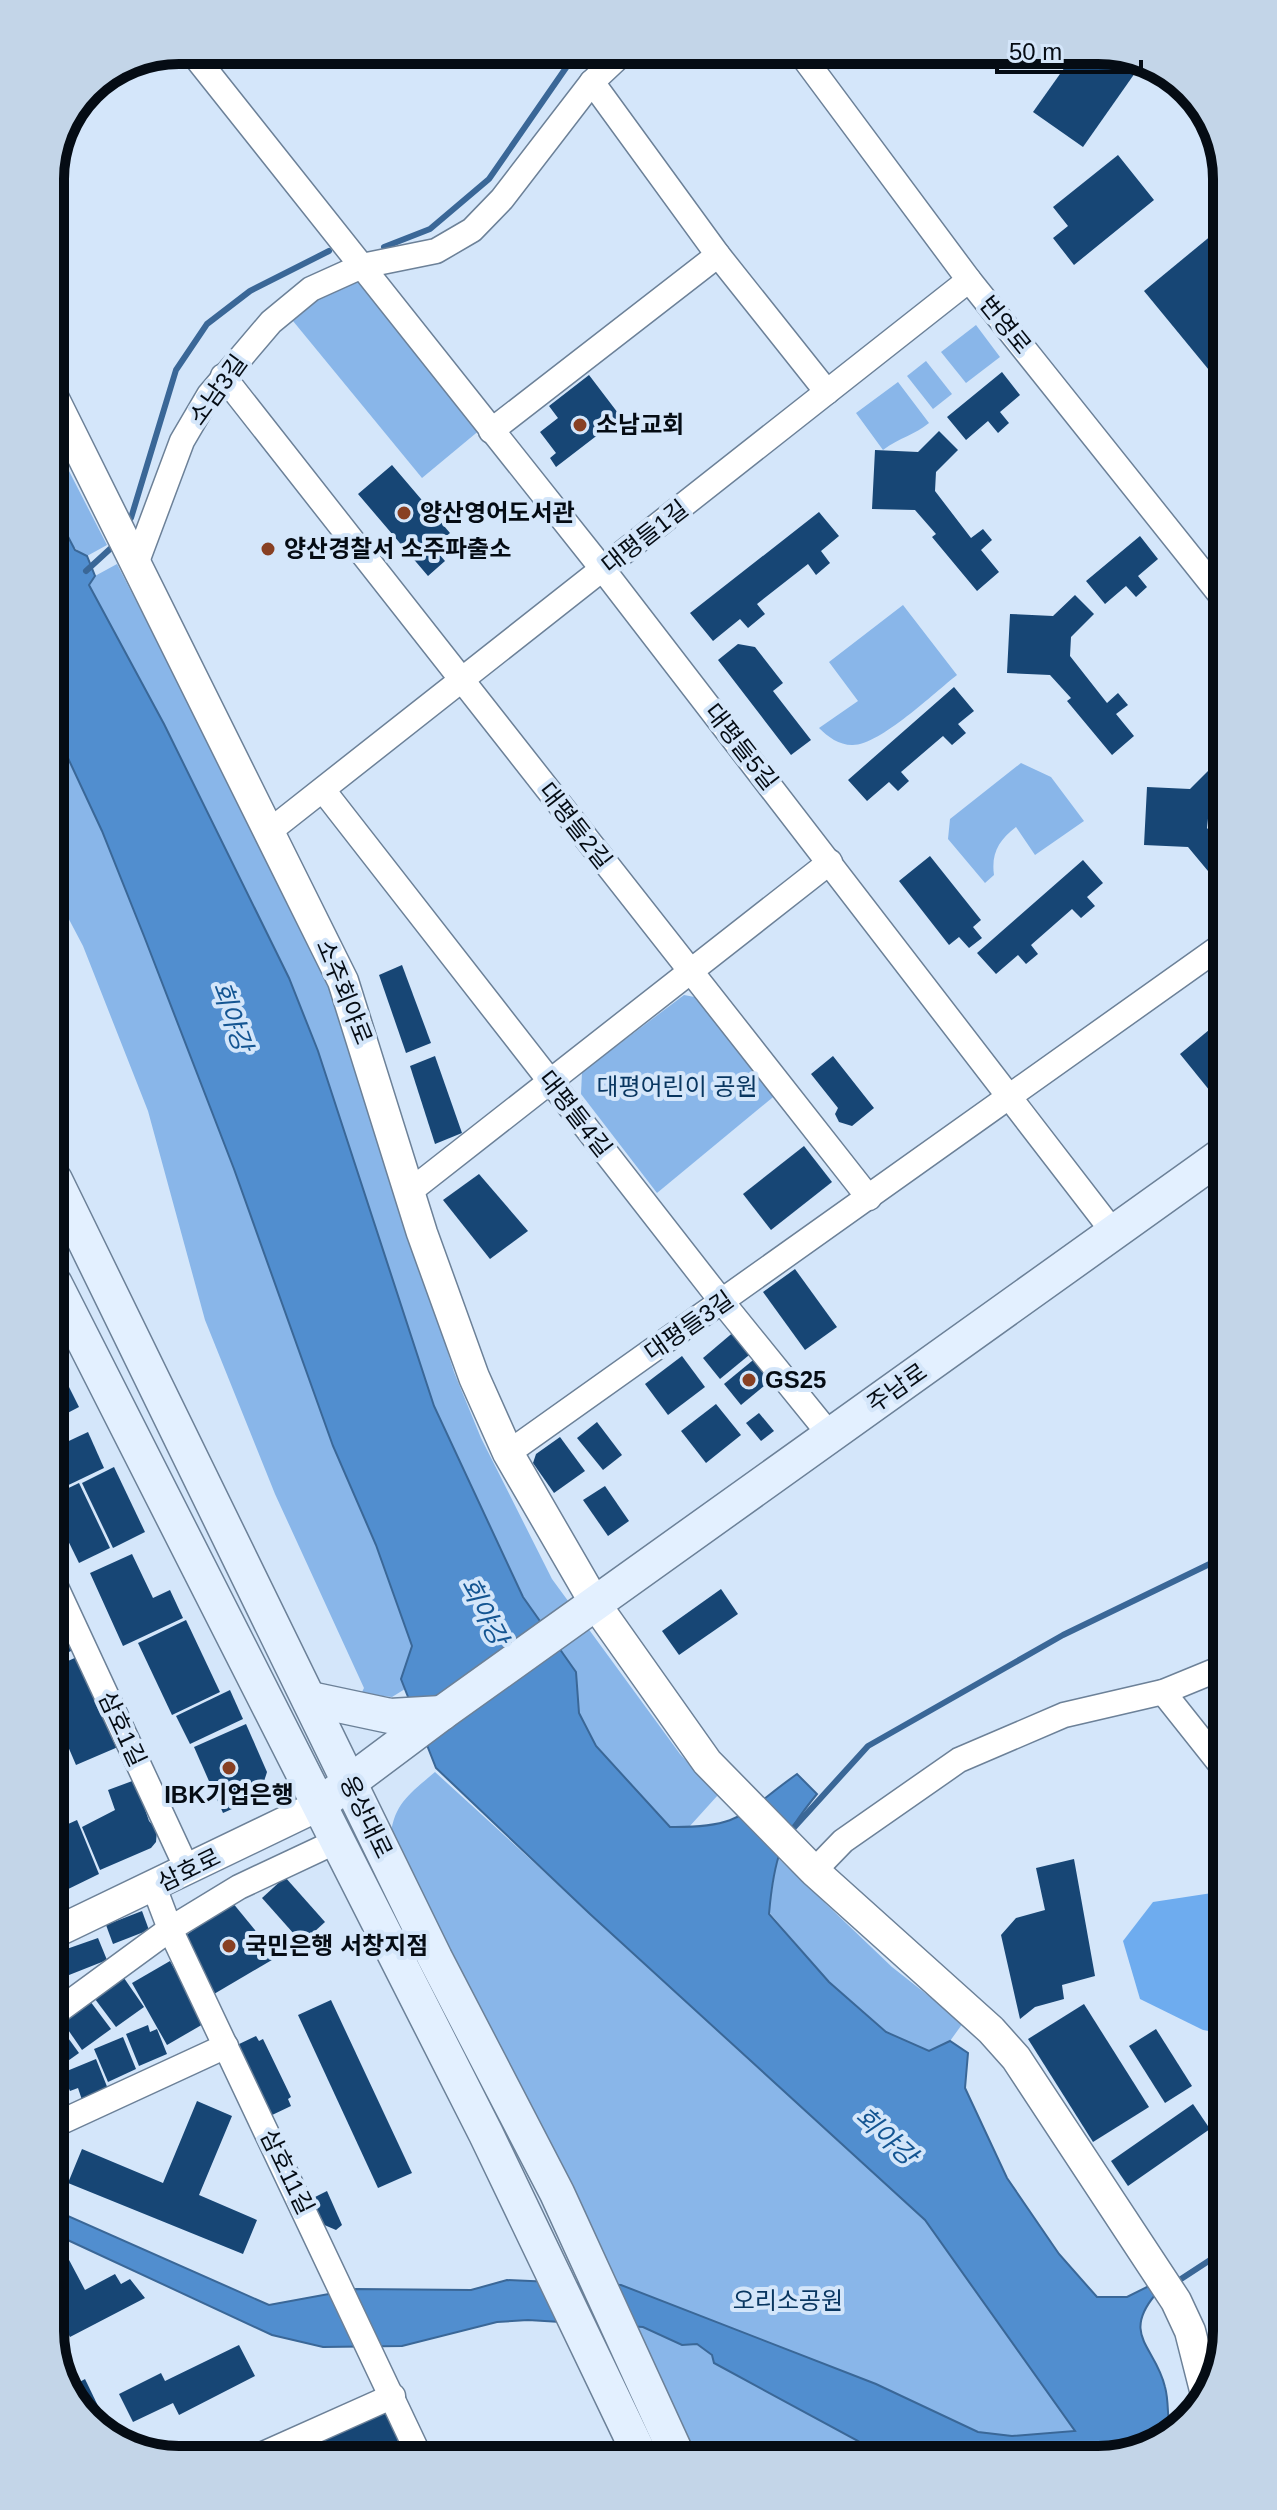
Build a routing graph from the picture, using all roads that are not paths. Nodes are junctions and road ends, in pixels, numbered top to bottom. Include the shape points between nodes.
1 (201, 64) edge
2 (611, 64) edge
3 (808, 64) edge
4 (592, 82) junction
5 (718, 255) junction
6 (362, 266) junction
7 (969, 280) junction
8 (223, 376) junction
9 (827, 392) junction
10 (64, 419) edge
11 (491, 431) junction
12 (136, 564) junction
13 (603, 570) junction
14 (1213, 585) edge
15 (462, 679) junction
16 (323, 790) junction
17 (271, 830) junction
18 (830, 862) junction
19 (1213, 952) edge
20 (689, 973) junction
21 (550, 1082) junction
22 (1008, 1096) junction
23 (1213, 1162) edge
24 (409, 1192) junction
25 (64, 1198) edge
26 (869, 1198) junction
27 (1114, 1233) junction
28 (64, 1302) edge
29 (723, 1303) junction
30 (830, 1435) junction
31 (508, 1453) junction
32 (64, 1604) edge
33 (585, 1613) junction
34 (1213, 1672) edge
35 (1163, 1692) junction
36 (310, 1699) junction
37 (442, 1713) junction
38 (1213, 1755) edge
39 (350, 1783) junction
40 (318, 1806) junction
41 (337, 1841) junction
42 (811, 1867) junction
43 (188, 1871) junction
44 (154, 1887) junction
45 (64, 1928) edge
46 (170, 1929) junction
47 (64, 2007) edge
48 (226, 2046) junction
49 (64, 2121) edge
50 (1202, 2379) edge
51 (393, 2396) junction
52 (281, 2446) edge
53 (415, 2446) edge
54 (636, 2446) edge
55 (673, 2446) edge

1 - 6 street
2 - 4 street, 소남3길
3 - 7 street, 번영로
4 - 5 street
4 - 6 street, 소남3길 via 472,230 436,251
5 - 9 street
5 - 11 street
6 - 8 street, 소남3길 via 311,289 271,322
6 - 11 street, 대평들5길
7 - 9 street, 대평들1길
7 - 14 street, 번영로
8 - 12 street, 소남3길 via 182,441
8 - 15 street
9 - 13 street, 대평들1길
10 - 12 street, 소주회야로
11 - 13 street, 대평들5길
12 - 17 street, 소주회야로
13 - 15 street, 대평들1길
13 - 18 street, 대평들5길
15 - 16 street, 대평들1길
15 - 20 street, 대평들2길
16 - 17 street, 대평들1길
16 - 21 street, 대평들4길
17 - 24 street, 소주회야로 via 343,981
18 - 20 street
18 - 22 street, 대평들5길
19 - 22 street, 대평들3길
20 - 21 street
20 - 26 street
21 - 24 street
21 - 29 street, 대평들4길
22 - 26 street, 대평들3길
22 - 27 street, 대평들5길
23 - 27 main road, 주남로
24 - 31 street, 소주회야로 via 474,1377
25 - 36 main road, 웅상대로
26 - 29 street, 대평들3길
27 - 30 main road, 주남로
28 - 40 main road, 웅상대로
29 - 30 street, 대평들4길
29 - 31 street, 대평들3길
30 - 33 main road, 주남로
31 - 33 street, 소주회야로
32 - 43 street, 삼호1길
33 - 37 main road, 주남로
33 - 42 street, 소주회야로 via 689,1740
34 - 35 street
35 - 38 street
35 - 42 street via 1064,1715 959,1760
36 - 37 main road via 390,1716
36 - 39 main road, 웅상대로
37 - 39 main road, 주남로
39 - 40 main road, 주남로
39 - 55 main road, 웅상대로 via 557,2193
40 - 41 main road, 웅상대로
40 - 43 street, 삼호로
41 - 46 street via 239,1887
41 - 54 main road, 웅상대로
42 - 50 street, 소주회야로 via 1016,2058 1176,2301
43 - 44 street, 삼호로
44 - 45 street, 삼호로
44 - 46 street, 삼호11길
46 - 47 street
46 - 48 street, 삼호11길
48 - 49 street
48 - 51 street, 삼호11길
51 - 52 street
51 - 53 street, 삼호11길

